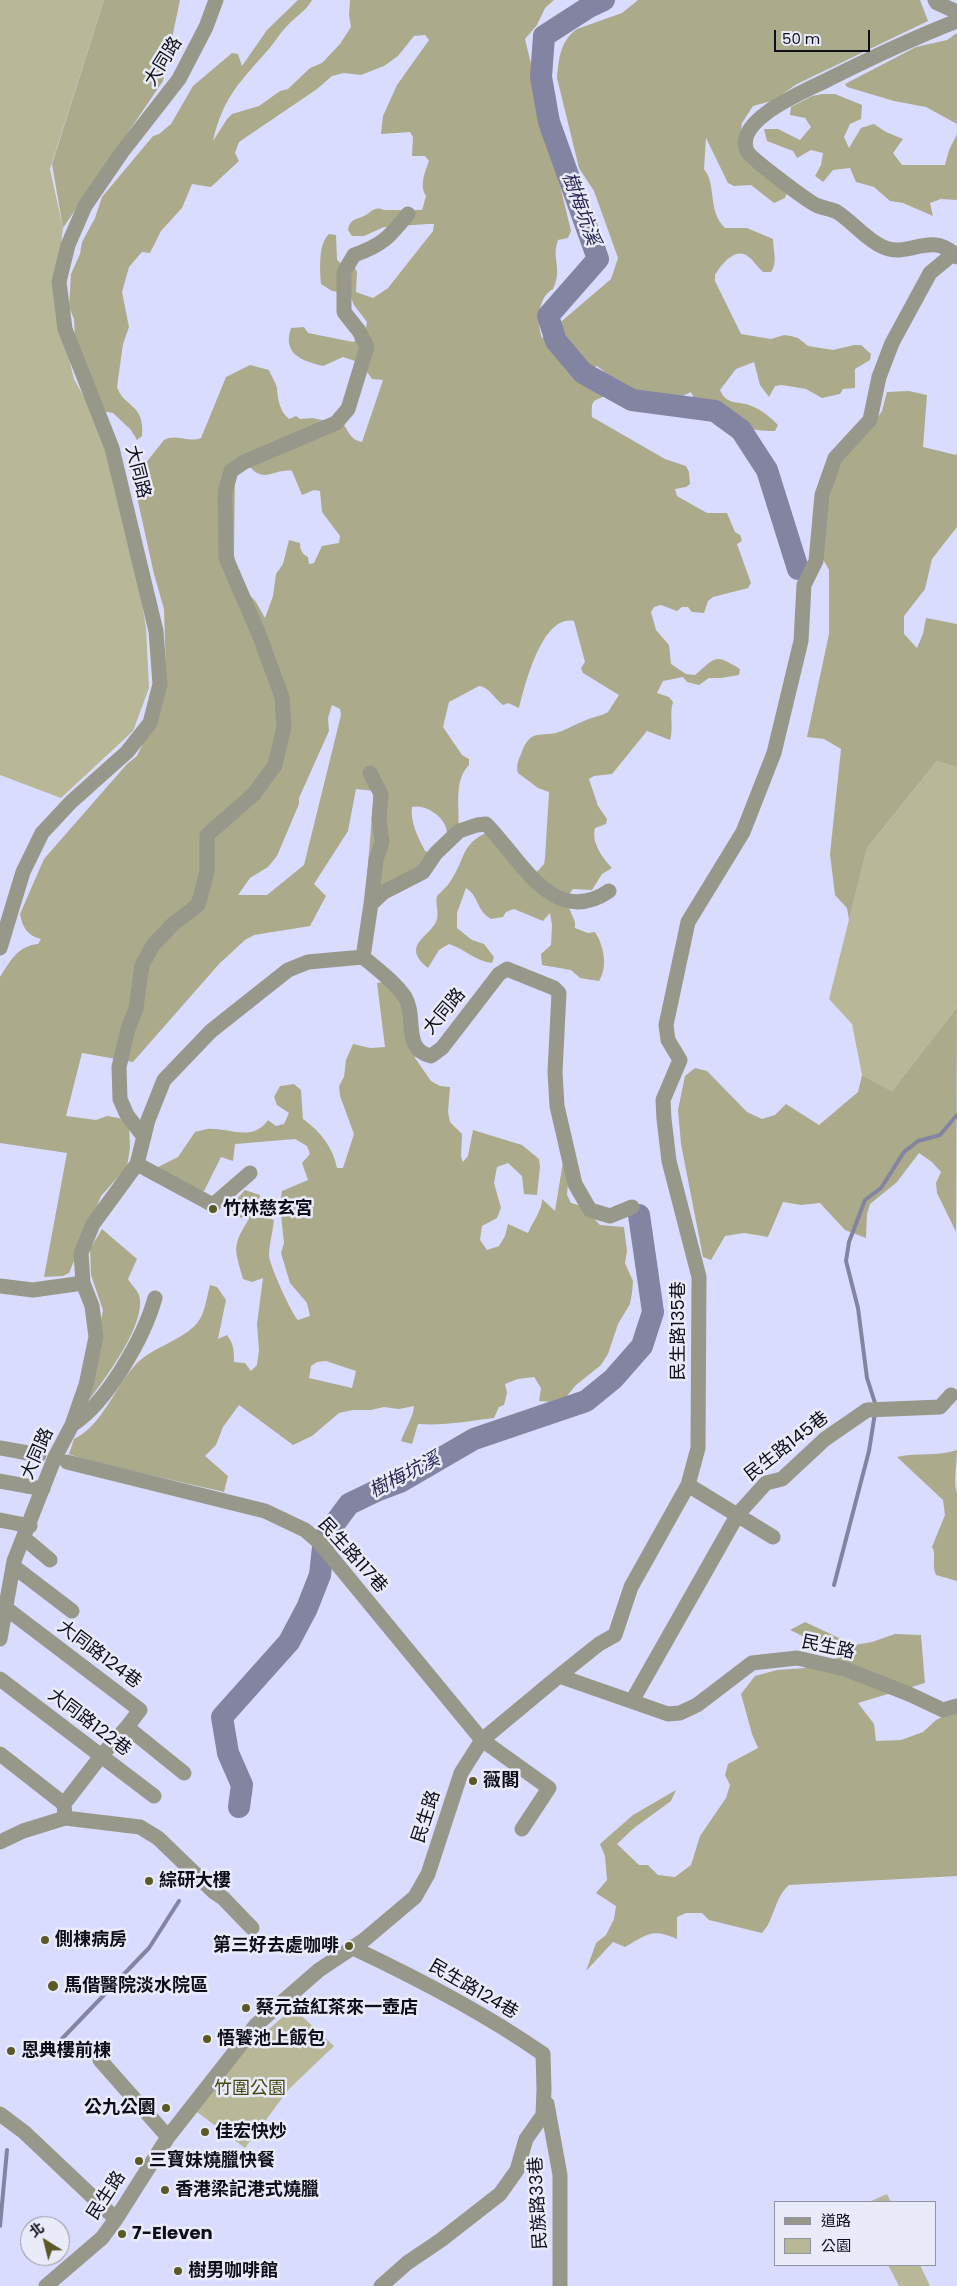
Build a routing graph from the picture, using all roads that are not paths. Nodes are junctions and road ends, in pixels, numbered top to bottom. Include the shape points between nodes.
1 (216, 0) edge
2 (935, 0) edge
3 (957, 12) edge
4 (957, 21) edge
5 (408, 214) dead end
6 (955, 255) edge
7 (370, 773) dead end
8 (609, 891) dead end
9 (371, 904) junction
10 (0, 948) edge
11 (363, 957) junction
12 (144, 1137) junction
13 (137, 1164) junction
14 (250, 1173) dead end
15 (632, 1207) dead end
16 (83, 1283) junction
17 (0, 1286) edge
18 (156, 1298) dead end
19 (952, 1394) dead end
20 (72, 1425) junction
21 (0, 1448) edge
22 (34, 1456) dead end
23 (71, 1464) dead end
24 (0, 1481) edge
25 (688, 1485) junction
26 (43, 1489) junction
27 (738, 1514) junction
28 (0, 1520) edge
29 (27, 1532) junction
30 (773, 1537) dead end
31 (50, 1560) dead end
32 (9, 1562) edge
33 (5, 1601) edge
34 (72, 1612) dead end
35 (0, 1639) edge
36 (559, 1676) junction
37 (0, 1679) edge
38 (632, 1701) junction
39 (957, 1706) edge
40 (127, 1727) junction
41 (482, 1740) junction
42 (0, 1754) edge
43 (101, 1756) junction
44 (184, 1773) dead end
45 (154, 1796) dead end
46 (64, 1811) junction
47 (522, 1829) dead end
48 (0, 1842) edge
49 (252, 1928) dead end
50 (351, 1947) junction
51 (100, 2060) dead end
52 (544, 2089) junction
53 (0, 2114) edge
54 (168, 2137) junction
55 (116, 2219) junction
56 (46, 2286) edge
57 (381, 2286) edge
58 (560, 2286) edge

1 - 10 street, 大同路 via 179,79 85,206 68,245 59,282 65,329 112,448 156,631 160,684 150,722 133,745 42,833 23,872
2 - 3 street
4 - 6 street via 887,49 796,93 751,129 745,145 748,154 757,162 816,205 836,212 883,247 901,249 944,245
5 - 12 street via 377,247 354,255 344,272 344,312 367,347 348,409 336,423 244,462 231,471 225,492 226,558 282,697 284,727 275,765 254,794 207,835 207,872 198,905 153,945 142,965 136,1008 119,1067 120,1099 127,1115
6 - 25 street, 民生路135巷 via 930,273 892,343 879,377 870,420 835,458 822,495 816,561 804,585 801,641 774,753 743,832 688,922 666,1025 668,1040 680,1060 663,1100 668,1161 698,1276 698,1448
7 - 9 street via 381,794 379,819 382,842 376,860
8 - 9 street via 594,901 558,899 542,888 486,824 459,831 436,853 423,872 384,892
9 - 11 street
11 - 12 street, 大同路 via 308,962 288,970 211,1031 164,1080
11 - 15 street, 大同路 via 406,998 415,1046 421,1054 431,1056 442,1048 499,974 507,969 554,988 559,993 554,1072 557,1106 575,1184 590,1210 610,1216
12 - 13 street, 大同路
13 - 14 street via 213,1205
13 - 16 street, 大同路 via 93,1224 81,1253
16 - 17 street via 33,1290
16 - 20 street, 大同路 via 92,1306 96,1337 86,1385
18 - 20 street via 119,1372 82,1419
19 - 27 street, 民生路145巷 via 940,1407 867,1410 825,1439 782,1479 766,1483
20 - 26 street, 大同路
21 - 22 street
23 - 41 street, 民生路117巷 via 265,1511 304,1530 332,1558
24 - 26 street
25 - 27 street
25 - 36 street, 民生路135巷 via 631,1588 615,1635
26 - 29 street, 大同路
27 - 30 street
27 - 38 street, 民生路145巷
28 - 29 street
29 - 31 street
29 - 32 street, 大同路
32 - 33 street, 大同路
32 - 34 street
33 - 35 street, 大同路
33 - 40 street, 大同路124巷 via 140,1710
36 - 38 street, 民生路
36 - 41 street, 民生路
37 - 43 street, 大同路122巷
38 - 39 street, 民生路 via 668,1714 680,1713 696,1705 752,1663 797,1658 845,1669 943,1710
40 - 43 street
40 - 44 street
41 - 47 street, 民生路117巷 via 549,1788
41 - 50 street, 民生路 via 461,1773 428,1874 415,1897
42 - 46 street
43 - 45 street, 大同路122巷
43 - 46 street
46 - 48 street
46 - 49 street via 140,1828 158,1838
50 - 52 street, 民生路124巷 via 397,1968 543,2054
50 - 54 street, 民生路 via 319,1970 256,2025
51 - 54 street
52 - 57 street via 542,2115 526,2139 517,2170 500,2194
52 - 58 street, 民族路33巷 via 560,2175
53 - 55 street via 24,2132
54 - 55 street, 民生路
55 - 56 street, 民生路 via 102,2238

